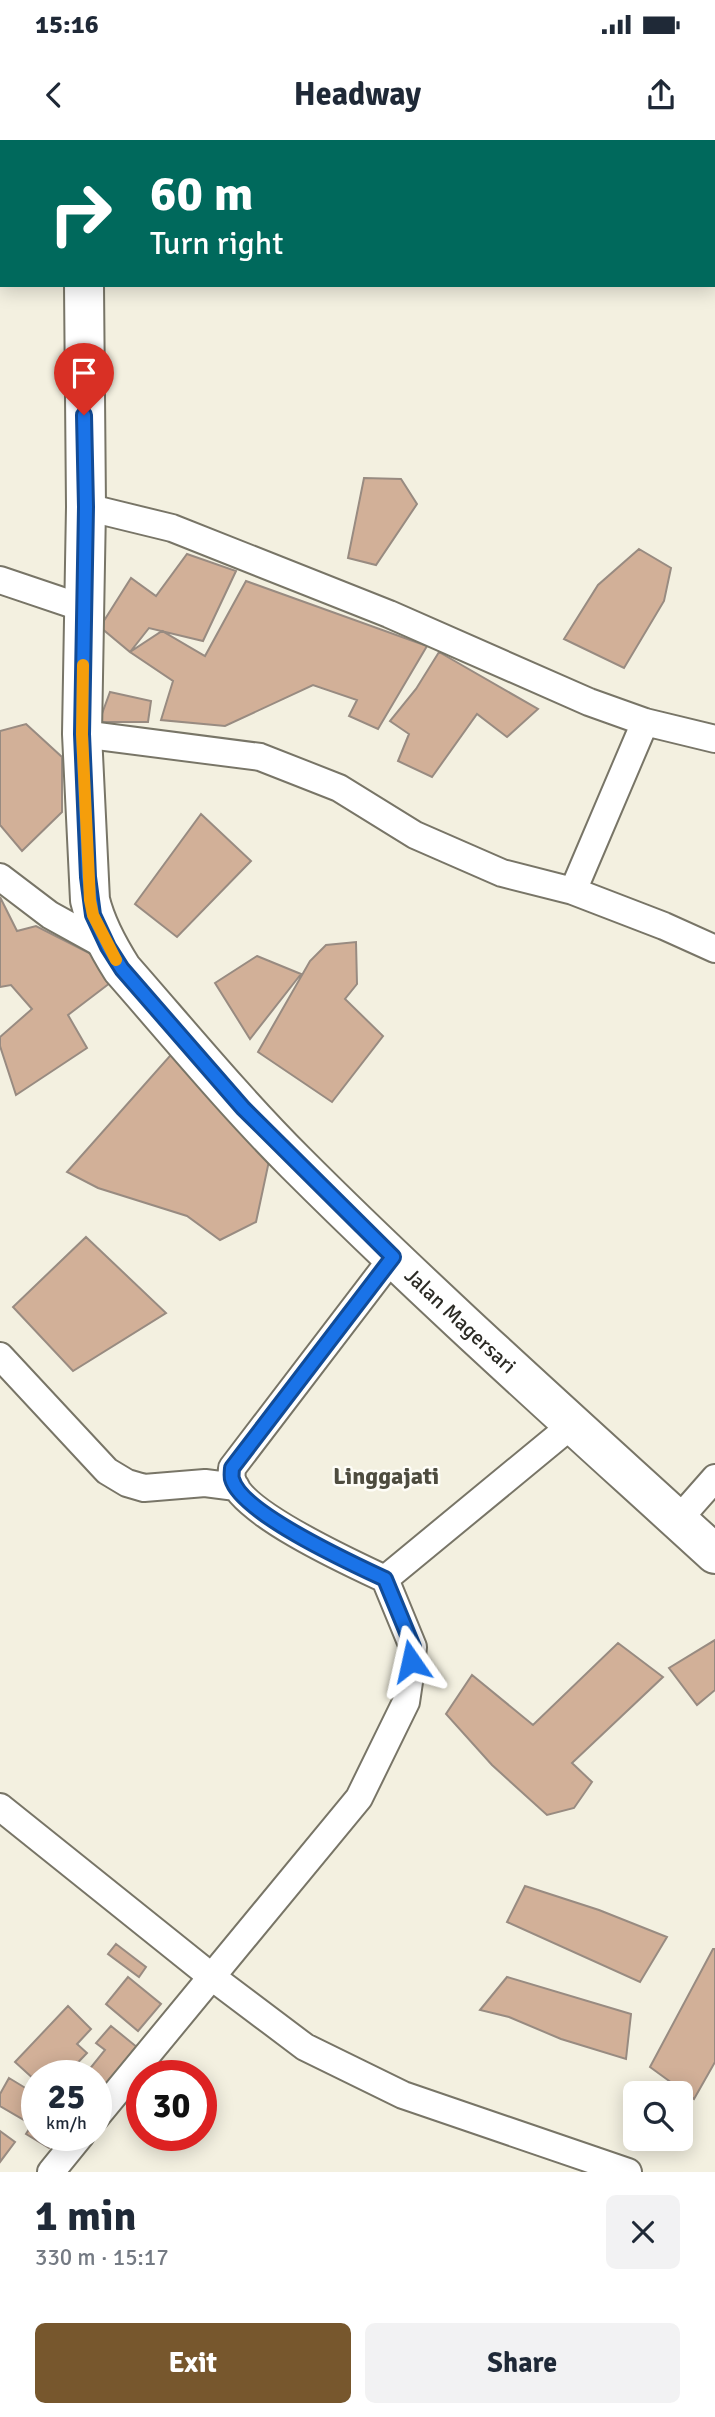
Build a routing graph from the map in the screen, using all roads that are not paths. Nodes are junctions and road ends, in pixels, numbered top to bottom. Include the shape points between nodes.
1 (84, 287) edge
2 (86, 507) junction
3 (0, 580) edge
4 (83, 608) junction
5 (645, 722) junction
6 (82, 734) junction
7 (715, 739) edge
8 (0, 877) edge
9 (573, 891) junction
10 (108, 947) junction
11 (715, 949) edge
12 (393, 1257) junction
13 (0, 1356) edge
14 (573, 1424) junction
15 (715, 1478) edge
16 (236, 1487) junction
17 (678, 1520) junction
18 (715, 1554) edge
19 (385, 1579) junction
20 (0, 1807) edge
21 (212, 1977) junction
22 (112, 2098) edge
23 (68, 2151) edge
24 (51, 2172) edge
25 (628, 2172) edge

1 - 2 street, Jalan Magersari
2 - 4 street, Jalan Magersari
2 - 5 street via 172,528
3 - 4 street
4 - 6 street, Jalan Magersari
5 - 7 street
5 - 9 street
6 - 9 street via 260,757 339,788 415,835 502,873
6 - 10 street, Jalan Magersari via 90,900
8 - 10 street via 50,915
9 - 11 street
10 - 12 street, Jalan Magersari via 243,1108
12 - 14 street, Jalan Magersari
12 - 16 street via 232,1468
13 - 16 street via 107,1471 127,1483 144,1488 205,1483
14 - 17 street, Jalan Magersari
14 - 19 street
15 - 17 street
16 - 19 street via 256,1508 316,1547
17 - 18 street, Jalan Magersari
19 - 21 street via 413,1647 406,1702 359,1798
20 - 21 street
21 - 22 street
21 - 25 street via 305,2047 403,2095
23 - 24 street

